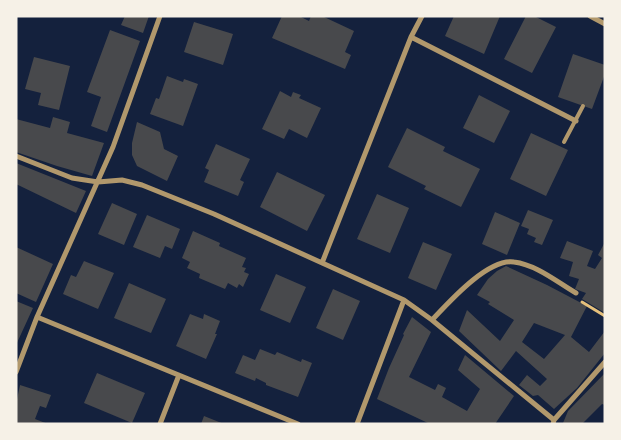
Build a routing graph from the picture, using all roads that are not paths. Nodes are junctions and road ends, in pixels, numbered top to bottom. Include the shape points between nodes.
1 (160, 16) edge
2 (422, 16) edge
3 (590, 16) edge
4 (605, 24) edge
5 (411, 37) junction
6 (397, 72) junction
7 (404, 76) dead end
8 (583, 106) dead end
9 (576, 121) junction
10 (564, 142) dead end
11 (16, 156) edge
12 (98, 182) junction
13 (322, 263) junction
14 (576, 293) road end
15 (404, 300) junction
16 (38, 317) junction
17 (432, 320) junction
18 (605, 362) edge
19 (16, 372) edge
20 (180, 375) junction
21 (554, 422) edge
22 (160, 424) edge
23 (298, 424) edge
24 (357, 424) edge

1 - 12 street
2 - 5 street
3 - 4 street
5 - 6 street
5 - 9 street
6 - 7 lane
6 - 13 street
8 - 9 lane
9 - 10 lane
11 - 12 street via 72,178
12 - 13 street via 122,180 142,185
12 - 16 street
13 - 15 street
14 - 17 street via 534,268 504,261 493,265 458,293
15 - 17 street
15 - 24 street
16 - 19 street
16 - 20 street
17 - 21 street
18 - 21 street
20 - 22 street
20 - 23 street

